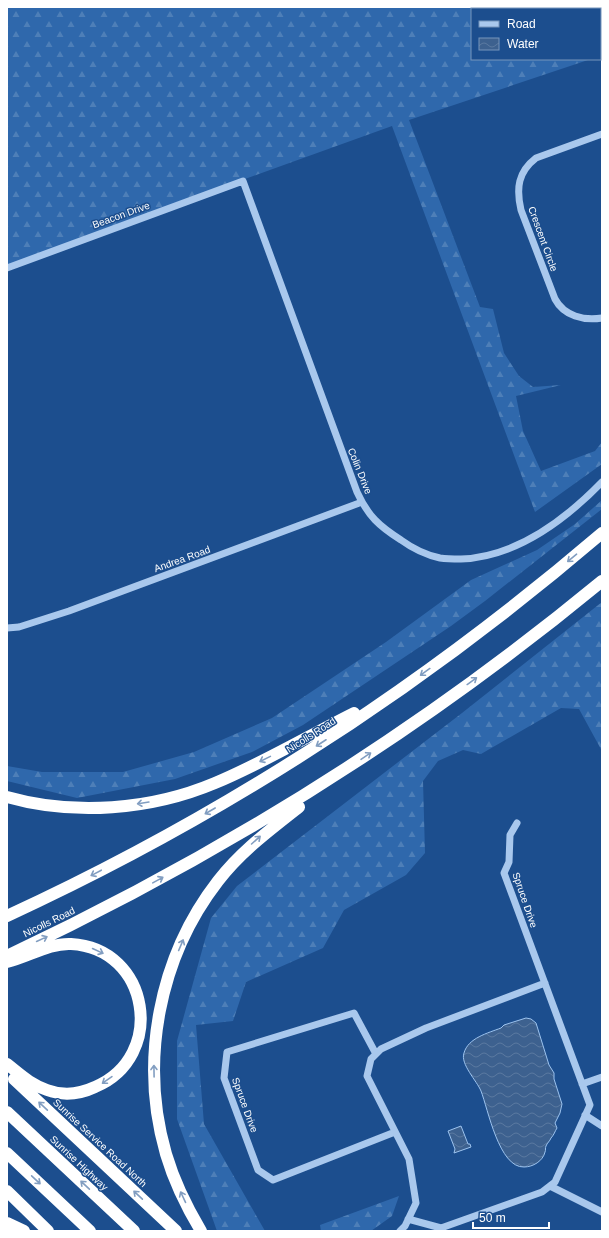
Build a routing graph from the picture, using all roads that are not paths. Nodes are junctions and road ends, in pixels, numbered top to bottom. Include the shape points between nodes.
1 (602, 134) edge
2 (243, 181) joint
3 (7, 268) edge
4 (602, 318) edge
5 (602, 482) edge
6 (362, 502) junction
7 (602, 533) edge
8 (602, 581) edge
9 (7, 628) edge
10 (399, 690) junction
11 (343, 771) junction
12 (7, 797) edge
13 (517, 823) dead end
14 (7, 916) edge
15 (7, 956) edge
16 (7, 962) edge
17 (545, 983) junction
18 (376, 1054) junction
19 (7, 1064) edge
20 (7, 1072) edge
21 (602, 1077) edge
22 (582, 1084) junction
23 (7, 1112) edge
24 (585, 1115) junction
25 (602, 1126) edge
26 (395, 1132) junction
27 (7, 1153) edge
28 (550, 1186) junction
29 (7, 1191) edge
30 (602, 1212) edge
31 (408, 1219) junction
32 (7, 1223) edge
33 (24, 1231) edge
34 (48, 1231) edge
35 (90, 1231) edge
36 (134, 1231) edge
37 (176, 1231) edge
38 (201, 1231) edge
39 (400, 1231) edge

1 - 4 street, Crescent Circle via 536,158 524,170 518,194 521,210 558,305 579,318
2 - 3 street, Beacon Drive
2 - 6 street, Colin Drive
5 - 6 street, Colin Drive via 589,496 537,534 504,552 470,559 440,558 406,544 379,525
6 - 9 street, Andrea Road via 82,606 19,627
7 -> 10 highway, Nicolls Road via 526,596
11 -> 8 highway, Nicolls Road via 505,657
10 -> 12 highway via 238,772 175,796 148,803 87,808 46,805
10 -> 14 highway, Nicolls Road via 278,770 183,826 85,879
15 -> 11 highway, Nicolls Road via 102,910 200,857
38 -> 11 highway via 182,1196 162,1138 154,1085 155,1042 162,998 195,915 232,864 260,837
13 - 17 street, Spruce Drive via 510,835 508,862 504,873
16 -> 19 highway via 60,945 80,945 100,951 118,964 131,981 139,1000 141,1022 137,1044 124,1064 110,1079 90,1090 68,1094 49,1091 28,1082
17 - 18 street via 426,1028 381,1048
17 - 22 street, Spruce Drive
18 - 26 street via 371,1059 367,1076
18 - 26 street, Spruce Drive via 354,1013 226,1052 224,1078 258,1170 273,1180
37 -> 20 highway, Sunrise Service Road North
21 - 22 street
22 - 24 street, Spruce Drive via 590,1104
36 -> 23 highway, Sunrise Highway
24 - 25 street
24 - 28 street, Spruce Drive via 555,1182
26 - 31 street via 409,1159 416,1203
27 -> 35 highway
28 - 30 street
28 - 31 street, Spruce Drive via 542,1192 441,1228
29 - 34 highway
31 - 39 street
32 - 33 highway

